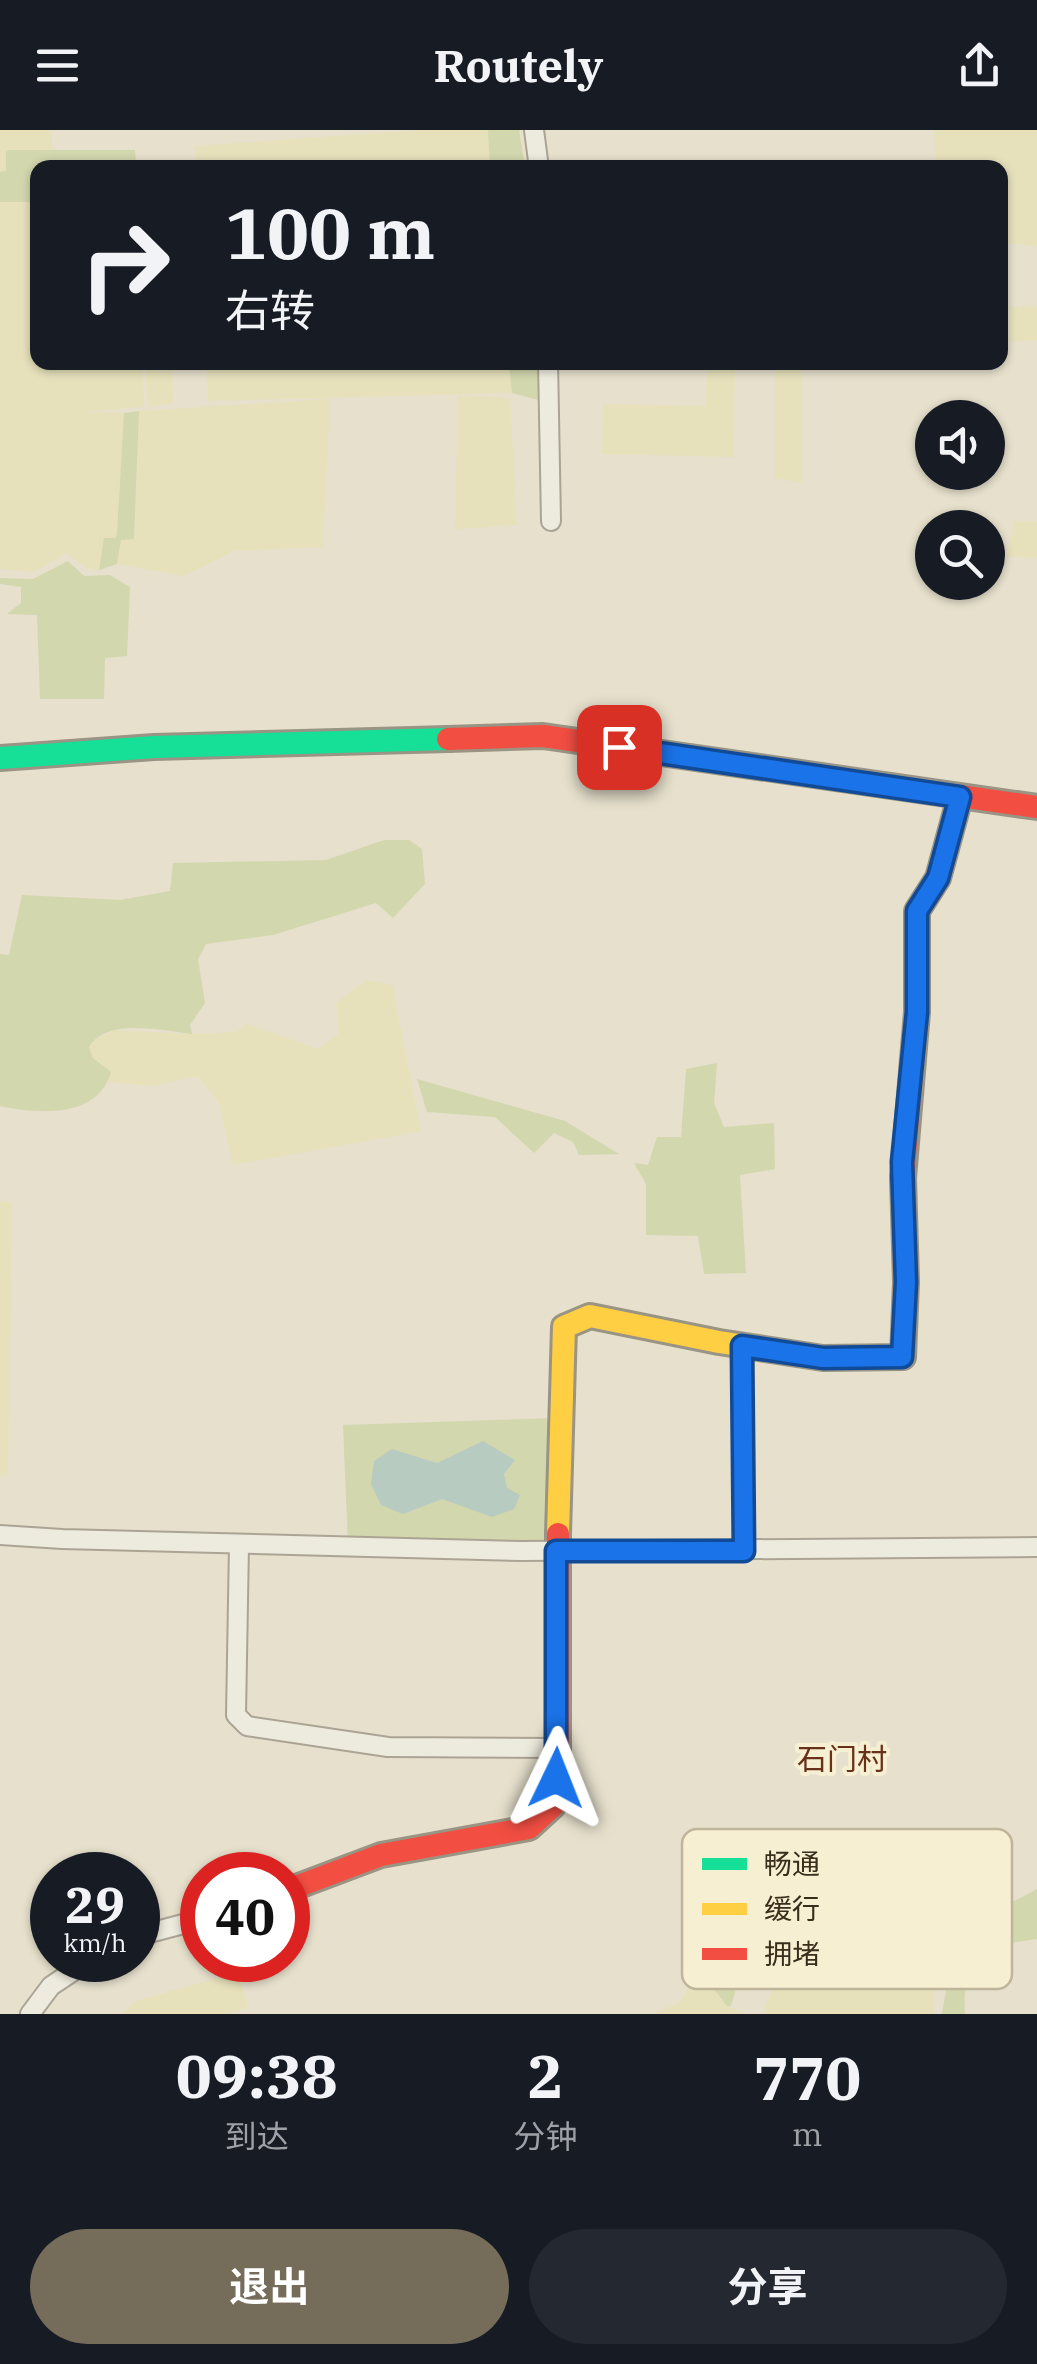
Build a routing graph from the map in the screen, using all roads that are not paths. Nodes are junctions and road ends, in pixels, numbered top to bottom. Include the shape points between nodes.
1 (534, 130) edge
2 (538, 160) edge
3 (548, 370) edge
4 (551, 521) dead end
5 (0, 758) edge
6 (960, 797) junction
7 (1037, 807) edge
8 (742, 1346) junction
9 (0, 1535) edge
10 (239, 1544) junction
11 (1037, 1547) edge
12 (556, 1551) junction
13 (744, 1551) junction
14 (558, 1748) junction
15 (310, 1882) edge
16 (57, 1982) edge
17 (30, 2014) edge

1 - 2 street
3 - 4 street
5 - 6 street via 154,746 543,736
6 - 7 street
6 - 8 street via 938,878 917,911 917,1012 902,1162 902,1357 823,1358
8 - 12 street via 590,1316 564,1326
8 - 13 street
9 - 10 street
10 - 12 street
10 - 14 street via 236,1714 246,1726 388,1747
11 - 13 street
12 - 13 street
12 - 14 street
14 - 15 street via 554,1806 529,1828 381,1855
16 - 17 street

